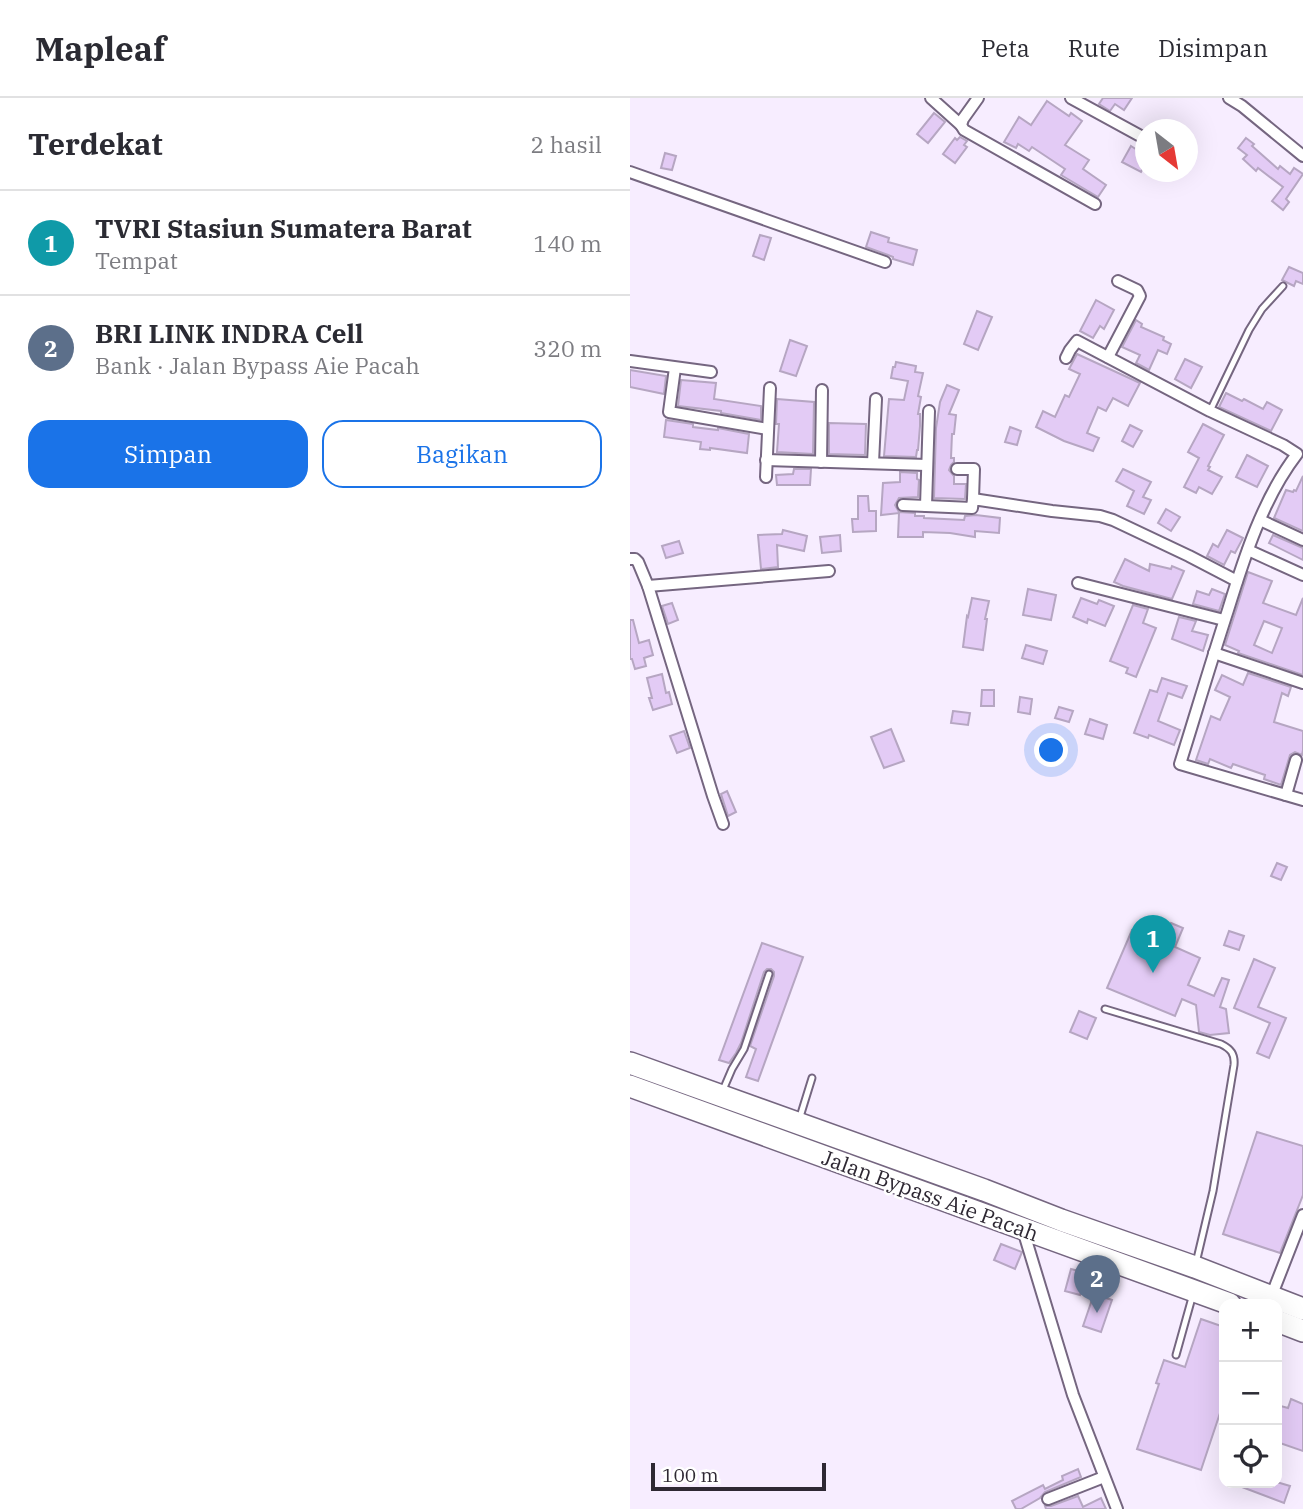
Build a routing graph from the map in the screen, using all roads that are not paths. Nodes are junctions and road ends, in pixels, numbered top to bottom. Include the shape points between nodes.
1 (931, 98) edge
2 (978, 98) edge
3 (1070, 98) edge
4 (1229, 98) edge
5 (961, 125) junction
6 (1135, 133) edge
7 (1303, 156) edge
8 (630, 172) edge
9 (1095, 204) dead end
10 (885, 262) dead end
11 (1118, 281) dead end
12 (1283, 286) dead end
13 (1108, 357) junction
14 (1066, 358) dead end
15 (630, 361) edge
16 (675, 368) junction
17 (711, 372) dead end
18 (770, 388) dead end
19 (822, 390) dead end
20 (876, 399) dead end
21 (929, 411) dead end
22 (1210, 411) junction
23 (768, 429) junction
24 (1300, 451) edge
25 (766, 460) junction
26 (821, 462) junction
27 (873, 463) junction
28 (927, 465) junction
29 (957, 469) dead end
30 (766, 477) dead end
31 (972, 499) junction
32 (904, 505) dead end
33 (926, 506) junction
34 (1260, 520) junction
35 (1303, 540) edge
36 (1248, 550) junction
37 (630, 559) edge
38 (829, 571) dead end
39 (1303, 575) edge
40 (1237, 581) junction
41 (1078, 583) dead end
42 (648, 586) junction
43 (1224, 620) junction
44 (1214, 653) junction
45 (1303, 683) edge
46 (1296, 760) dead end
47 (1286, 795) junction
48 (1303, 800) edge
49 (723, 824) dead end
50 (769, 974) dead end
51 (1105, 1009) dead end
52 (630, 1063) edge
53 (812, 1078) dead end
54 (630, 1086) edge
55 (721, 1096) junction
56 (775, 1115) junction
57 (799, 1123) junction
58 (766, 1136) junction
59 (1303, 1215) edge
60 (1022, 1229) junction
61 (1195, 1267) junction
62 (1194, 1291) junction
63 (1271, 1297) junction
64 (1219, 1300) edge
65 (1303, 1309) edge
66 (1282, 1323) edge
67 (1303, 1331) edge
68 (1176, 1355) dead end
69 (1104, 1477) junction
70 (1048, 1499) dead end
71 (1117, 1509) edge

1 - 5 street
2 - 5 street
3 - 6 street
4 - 7 street
5 - 9 street
8 - 10 street
11 - 13 street via 1140,296
12 - 22 lane via 1249,330
13 - 14 street via 1077,341
13 - 22 street
15 - 16 street
16 - 17 street
16 - 23 street via 669,412
18 - 23 street
19 - 26 street
20 - 27 street
21 - 28 street
22 - 24 street
23 - 25 street
24 - 34 street
25 - 26 street
25 - 30 street
26 - 27 street
27 - 28 street
28 - 33 street
29 - 31 street via 974,469
31 - 33 street via 972,508
31 - 40 street via 1113,520
32 - 33 street
34 - 35 street
34 - 36 street
36 - 39 street
36 - 40 street
37 - 42 street via 638,562
38 - 42 street
40 - 43 street
41 - 43 street
42 - 49 street
43 - 44 street
44 - 45 street
44 - 47 street via 1180,764
46 - 47 street
47 - 48 street
50 - 55 lane via 744,1049
51 - 61 lane via 1221,1044 1233,1052 1215,1178
52 - 55 highway
53 - 57 lane
54 - 58 highway, Jalan Bypass Aie Pacah
55 - 56 highway
56 - 57 highway
56 - 58 highway
57 - 61 highway
58 - 60 highway, Jalan Bypass Aie Pacah
59 - 63 street
60 - 62 highway, Jalan Bypass Aie Pacah
60 - 69 street via 1073,1395
61 - 63 highway
62 - 64 highway, Jalan Bypass Aie Pacah
62 - 68 lane
63 - 65 highway
66 - 67 highway
69 - 70 street
69 - 71 street

